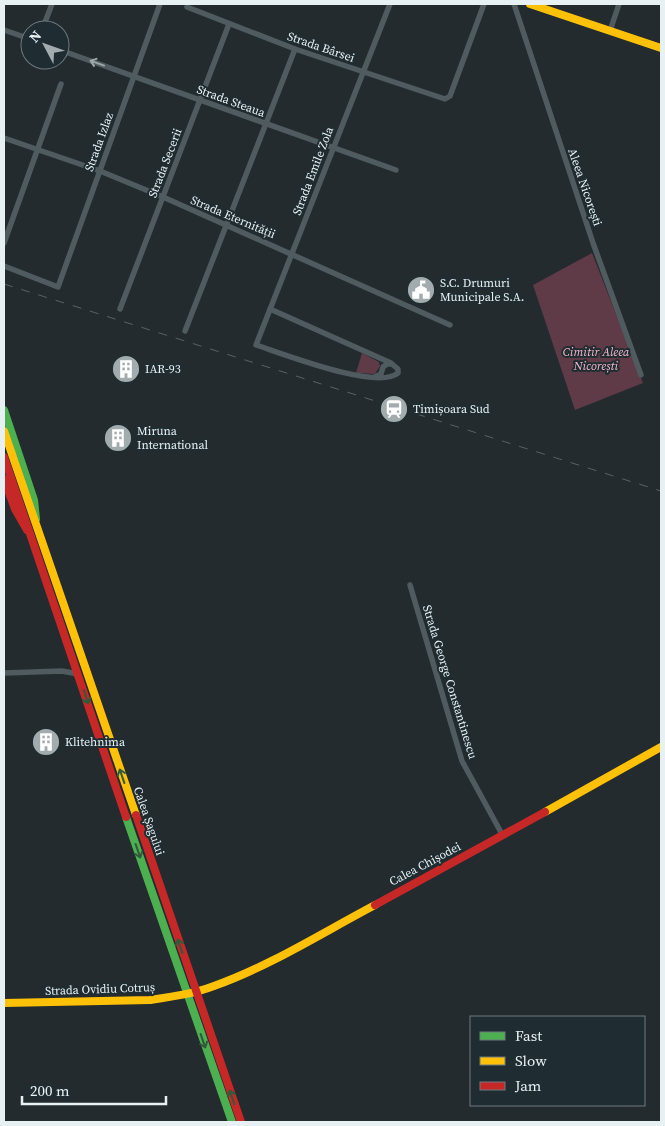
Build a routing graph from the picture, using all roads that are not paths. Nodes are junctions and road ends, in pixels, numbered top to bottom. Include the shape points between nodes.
1 (52, 4) edge
2 (160, 4) edge
3 (390, 4) edge
4 (484, 4) edge
5 (514, 4) edge
6 (530, 4) edge
7 (620, 4) edge
8 (187, 7) dead end
9 (46, 20) edge
10 (229, 24) junction
11 (4, 30) edge
12 (610, 31) junction
13 (20, 36) edge
14 (295, 48) junction
15 (661, 48) edge
16 (70, 54) edge
17 (363, 72) junction
18 (134, 76) junction
19 (61, 84) dead end
20 (200, 100) junction
21 (265, 123) junction
22 (4, 138) edge
23 (332, 148) junction
24 (38, 150) junction
25 (396, 170) dead end
26 (100, 171) junction
27 (163, 197) junction
28 (227, 226) junction
29 (4, 243) edge
30 (292, 253) junction
31 (4, 266) edge
32 (120, 309) dead end
33 (270, 309) junction
34 (450, 324) dead end
35 (185, 332) dead end
36 (381, 359) junction
37 (391, 363) junction
38 (382, 369) junction
39 (641, 375) dead end
40 (375, 377) junction
41 (388, 377) junction
42 (4, 410) edge
43 (4, 431) edge
44 (4, 457) edge
45 (4, 479) edge
46 (36, 526) junction
47 (31, 535) junction
48 (410, 585) dead end
49 (74, 661) junction
50 (62, 670) junction
51 (4, 673) edge
52 (78, 674) junction
53 (661, 748) edge
54 (503, 836) junction
55 (196, 992) junction
56 (187, 994) junction
57 (4, 1004) edge
58 (232, 1122) edge
59 (241, 1122) edge

1 - 9 street
2 - 18 street, Strada Izlaz
3 - 17 street, Strada Emile Zola
4 - 17 street, Strada Bârsei via 450,96 445,100
5 - 39 street, Aleea Nicorești via 593,243
6 - 12 main road
7 - 12 street
8 - 10 street, Strada Bârsei
10 - 14 street, Strada Bârsei
10 - 20 street, Strada Secerii
11 - 13 street
12 - 15 main road
14 - 17 street, Strada Bârsei
14 - 21 street
18 -> 16 street, Strada Steaua
17 - 23 street, Strada Emile Zola
18 - 20 street, Strada Steaua
18 - 26 street, Strada Izlaz
19 - 24 street
20 - 21 street, Strada Steaua
20 - 27 street, Strada Secerii
21 - 23 street, Strada Steaua
21 - 28 street
22 - 24 street, Strada Eternității
23 - 25 street, Strada Steaua
23 - 30 street, Strada Emile Zola
24 - 26 street, Strada Eternității
24 - 29 street
26 - 27 street, Strada Eternității
26 - 31 street, Strada Izlaz via 58,287
27 - 28 street, Strada Eternității
27 - 32 street, Strada Secerii
28 - 30 street, Strada Eternității
28 - 35 street
30 - 33 street, Strada Emile Zola
30 - 34 street, Strada Eternității
33 - 36 street
33 - 40 street, Strada Emile Zola via 256,344 350,375
36 - 37 street
36 - 38 street
37 - 38 street
37 - 41 street via 398,372
38 - 40 street via 380,376
38 - 41 street
40 - 41 street
42 - 46 main road, Calea Șagului via 34,500
43 - 46 main road, Calea Șagului
44 - 47 main road, Calea Șagului
45 - 47 main road, Calea Șagului via 14,509
55 -> 46 main road, Calea Șagului
47 - 49 main road, Calea Șagului
48 - 54 street, Strada George Constantinescu via 462,761
49 - 50 street
49 - 52 main road, Calea Șagului
50 - 51 street
50 - 52 street
52 -> 56 main road, Calea Șagului
53 - 54 main road, Calea Chișodei
54 - 55 main road, Calea Chișodei via 248,973
55 - 56 main road, Strada Ovidiu Cotruș
59 -> 55 main road, Calea Șagului
56 - 57 main road, Strada Ovidiu Cotruș via 150,1000
56 -> 58 main road, Calea Șagului

